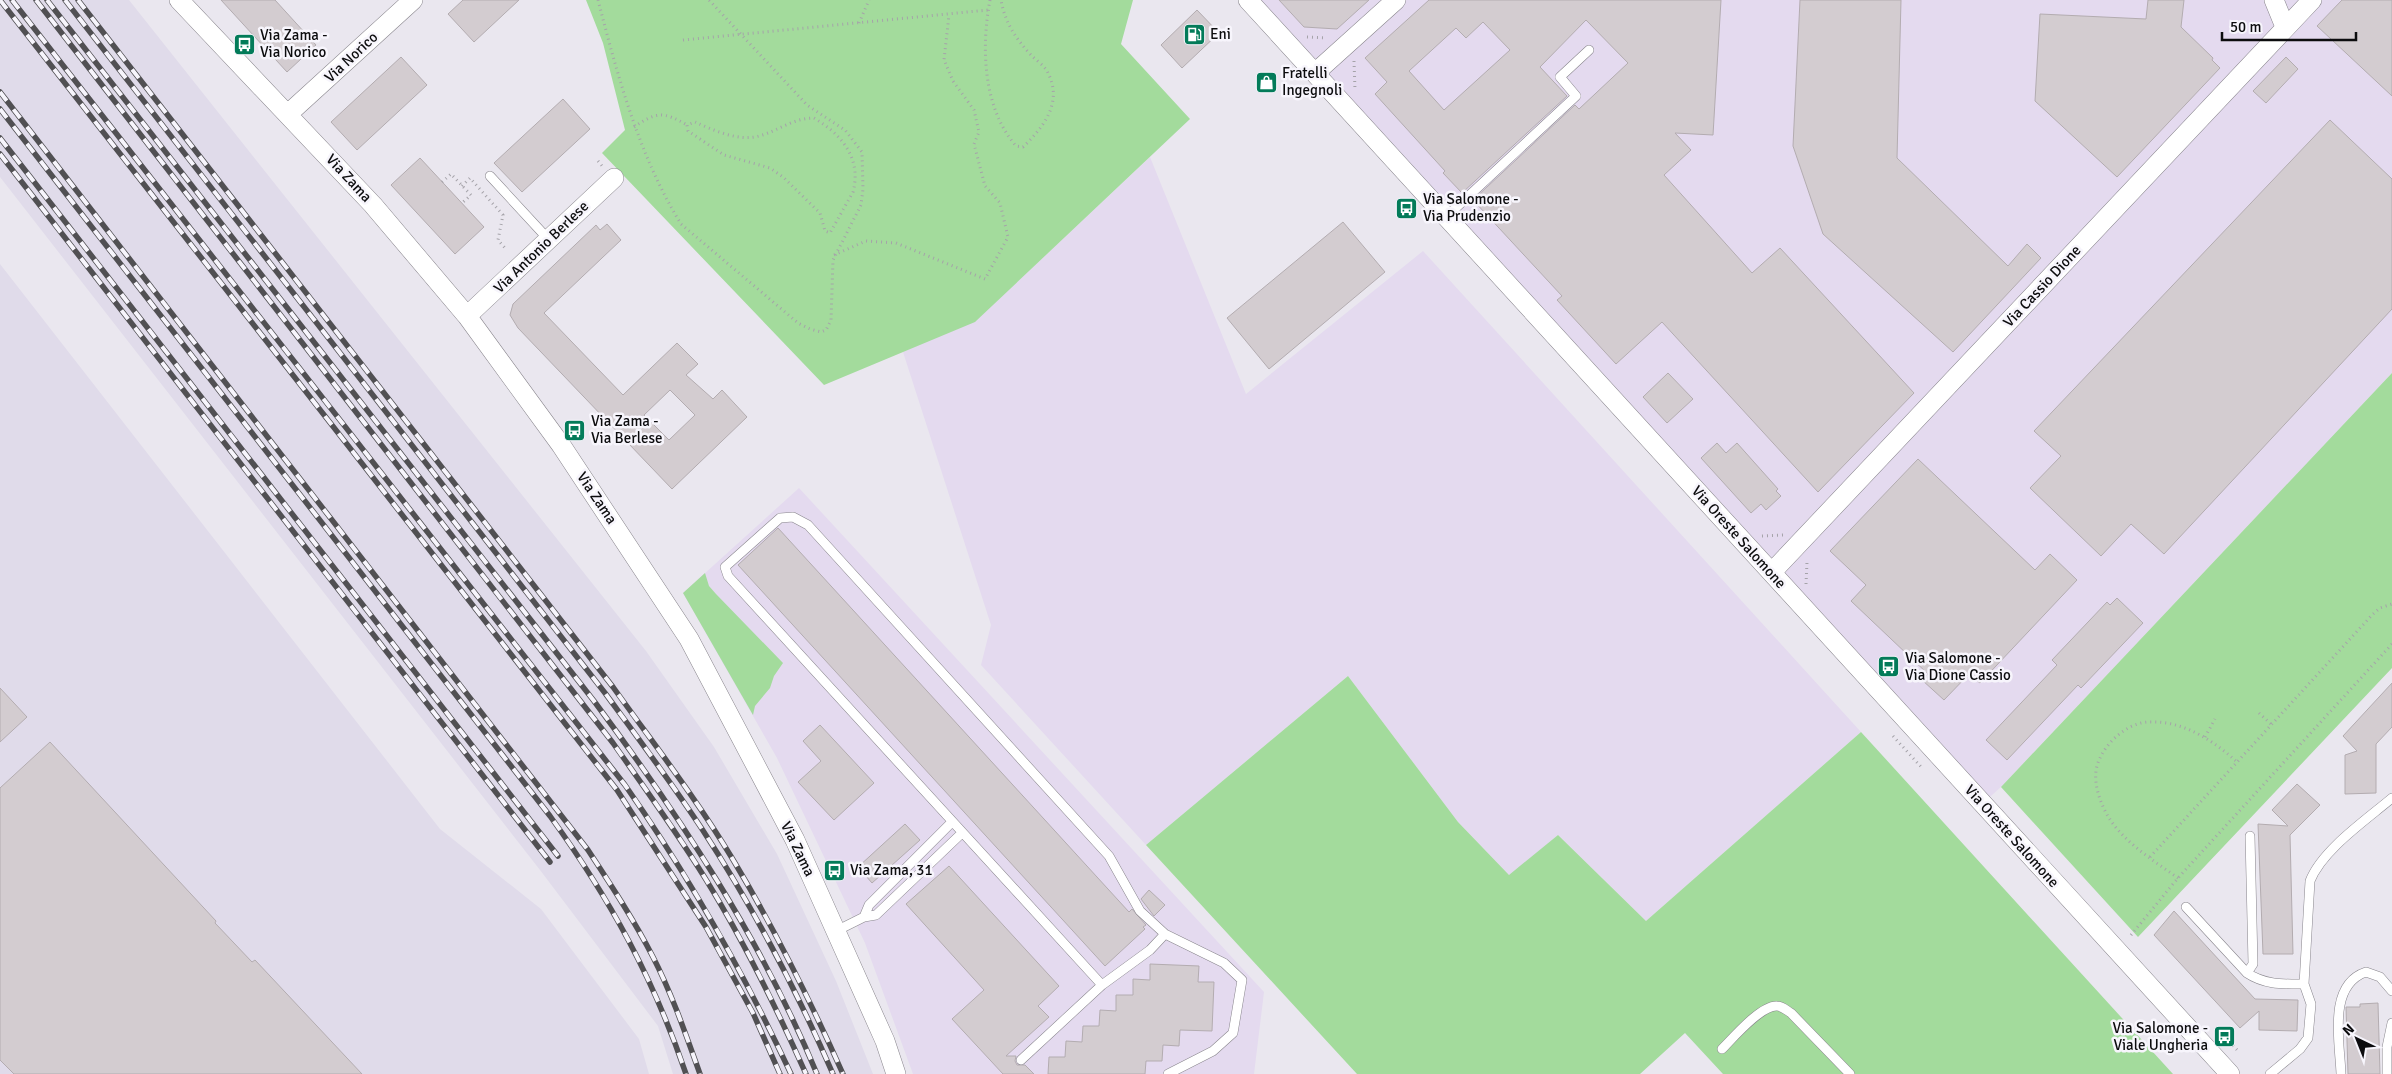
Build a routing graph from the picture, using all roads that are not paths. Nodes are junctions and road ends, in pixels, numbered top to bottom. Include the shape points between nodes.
1 (180, 0) edge
2 (413, 0) edge
3 (1248, 0) edge
4 (1396, 0) edge
5 (2274, 0) edge
6 (2312, 0) edge
7 (2286, 27) junction
8 (1589, 50) dead end
9 (1315, 73) junction
10 (288, 114) junction
11 (490, 176) dead end
12 (614, 178) dead end
13 (1446, 217) junction
14 (549, 240) junction
15 (467, 316) junction
16 (1772, 572) junction
17 (2392, 798) edge
18 (952, 822) junction
19 (962, 833) junction
20 (2250, 836) dead end
21 (2186, 907) dead end
22 (864, 916) junction
23 (836, 931) junction
24 (1164, 934) junction
25 (2247, 973) junction
26 (2304, 984) junction
27 (1102, 985) junction
28 (2392, 991) edge
29 (2392, 1024) edge
30 (1722, 1049) dead end
31 (1021, 1060) dead end
32 (896, 1074) edge
33 (1168, 1074) edge
34 (1850, 1074) edge
35 (2230, 1074) edge
36 (2270, 1074) edge
37 (2340, 1074) edge
38 (2387, 1074) edge

1 - 10 street, Via Zama
2 - 10 street, Via Norico
3 - 9 street, Via Oreste Salomone
4 - 9 street
5 - 7 street
6 - 7 street, Via Cassio Dione
7 - 16 street, Via Cassio Dione
8 - 13 lane via 1560,77 1576,96
9 - 13 street, Via Oreste Salomone
10 - 15 street, Via Zama via 374,205
11 - 14 lane
12 - 14 street, Via Antonio Berlese
13 - 16 street, Via Oreste Salomone
14 - 15 street, Via Antonio Berlese
15 - 23 street, Via Zama via 561,444 689,639 795,840
16 - 35 street, Via Oreste Salomone
17 - 26 lane via 2315,869 2310,881
18 - 19 lane
18 - 22 lane via 869,905
18 - 24 lane via 728,576 725,567 780,518 793,517 808,526 1109,856 1140,911
19 - 22 lane via 876,915
19 - 27 lane
20 - 25 lane via 2253,964
21 - 25 lane
22 - 23 lane
23 - 32 street, Via Zama via 886,1041
24 - 27 lane via 1150,950
24 - 33 lane via 1224,963 1242,980 1233,1033 1213,1051
25 - 26 lane via 2257,980 2272,983
26 - 36 lane via 2311,1004 2308,1038
27 - 31 lane
28 - 37 lane via 2380,977 2366,972 2344,990 2339,1006
29 - 38 lane via 2387,1047
30 - 34 lane via 1762,1012 1774,1006 1782,1007

